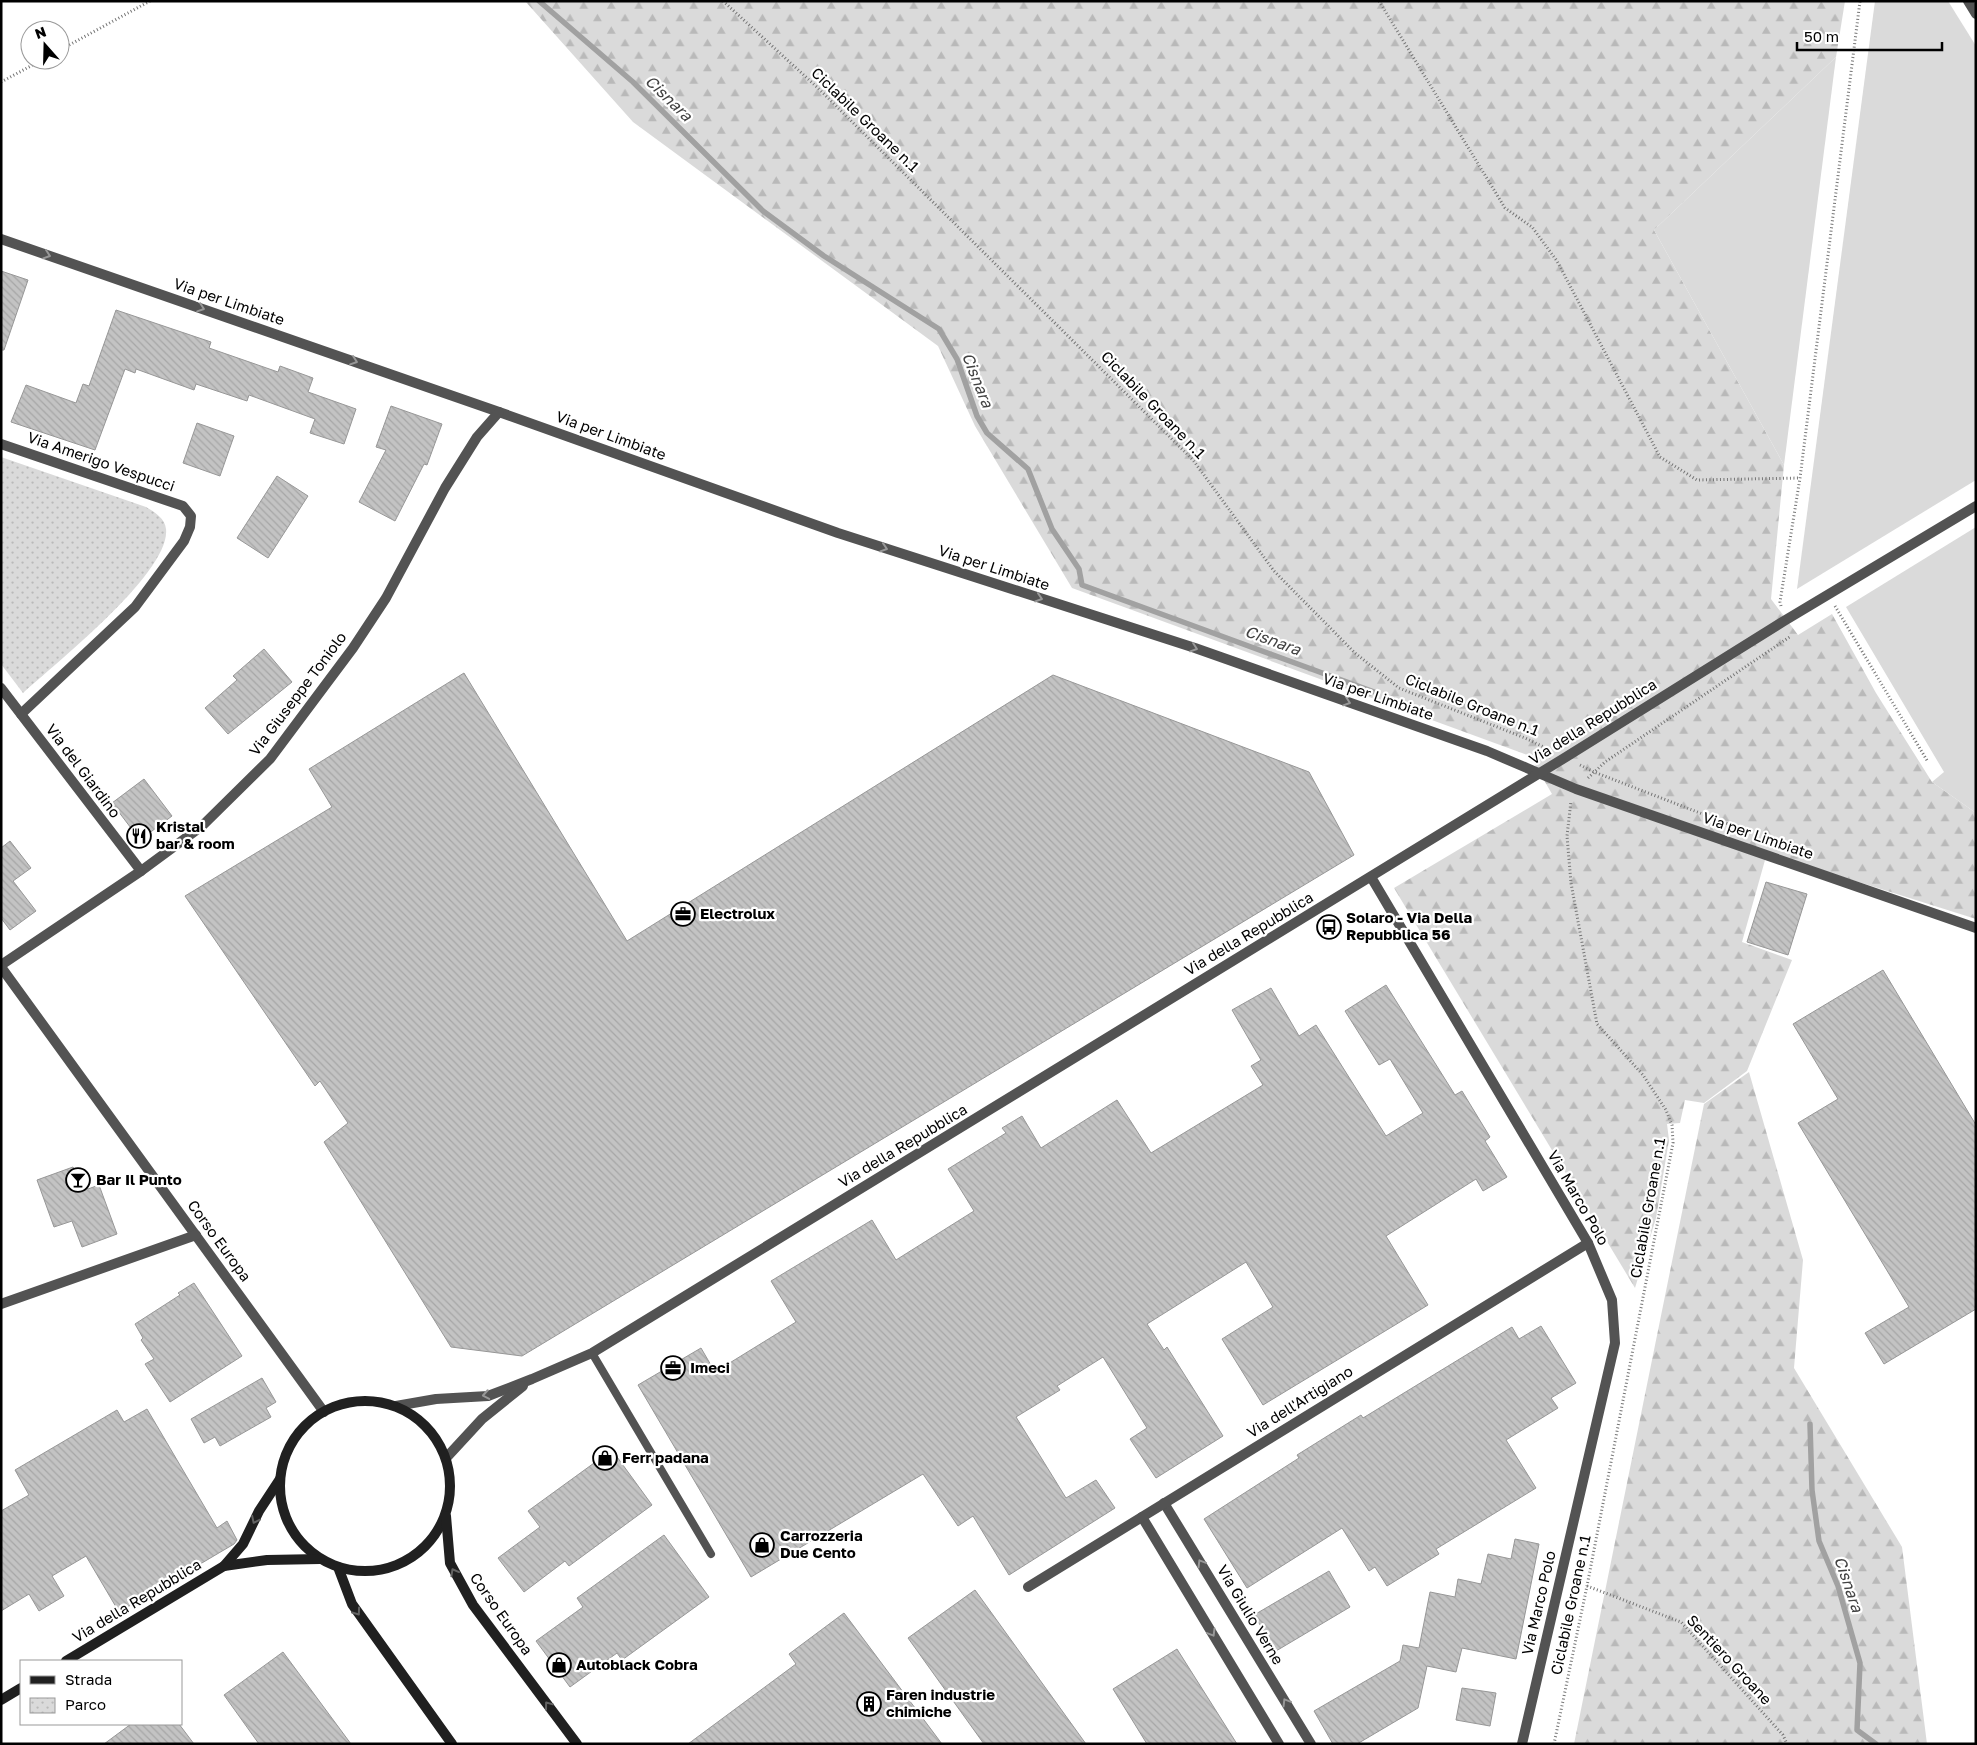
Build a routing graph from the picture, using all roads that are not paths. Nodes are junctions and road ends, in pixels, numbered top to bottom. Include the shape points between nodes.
1 (1968, 1) edge
2 (1976, 14) edge
3 (1, 239) edge
4 (499, 412) junction
5 (1, 444) edge
6 (1976, 506) edge
7 (1, 688) edge
8 (21, 714) junction
9 (1539, 773) junction
10 (140, 871) junction
11 (1371, 877) junction
12 (1976, 928) edge
13 (1, 966) edge
14 (196, 1235) junction
15 (1588, 1243) junction
16 (1, 1304) edge
17 (592, 1353) junction
18 (532, 1379) junction
19 (396, 1406) junction
20 (324, 1412) junction
21 (446, 1458) junction
22 (280, 1478) junction
23 (1164, 1503) junction
24 (446, 1515) junction
25 (1142, 1517) junction
26 (712, 1554) dead end
27 (320, 1559) junction
28 (224, 1566) junction
29 (338, 1567) junction
30 (1028, 1586) dead end
31 (68, 1660) edge
32 (20, 1689) edge
33 (1, 1700) edge
34 (452, 1744) edge
35 (577, 1744) edge
36 (1279, 1744) edge
37 (1311, 1744) edge
38 (1522, 1744) edge

1 - 2 street
3 -> 4 street, Via per Limbiate
4 -> 9 street, Via per Limbiate via 838,534 1194,648 1487,751
4 - 10 street, Via Giuseppe Toniolo via 477,437 453,475 386,598 270,759 202,826
5 - 8 street, Via Amerigo Vespucci via 183,506 191,516 184,541 135,607
6 - 9 street, Via della Repubblica
7 - 8 street, Via del Giardino
8 - 10 street, Via del Giardino
9 - 11 street, Via della Repubblica
9 - 12 street, Via per Limbiate via 1576,789
10 - 13 street, Via Giuseppe Toniolo
11 - 15 street, Via Marco Polo
11 - 17 street, Via della Repubblica
13 - 14 street, Corso Europa
14 - 16 street
14 - 20 street, Corso Europa
15 - 23 street, Via dell'Artigiano
15 - 38 street, Via Marco Polo via 1612,1300 1615,1342
17 - 18 street, Via della Repubblica
17 - 26 lane
18 -> 19 street, Via della Repubblica via 488,1396 436,1399
18 - 21 street, Via della Repubblica via 482,1419
19 - 20 street via 372,1401 347,1403
19 - 21 street via 417,1418 434,1436
20 - 22 street via 300,1431 286,1456
21 - 24 street via 451,1486
22 - 27 street via 281,1502 289,1524 302,1543
22 -> 28 street, Via della Repubblica via 243,1544
23 - 25 street, Via dell'Artigiano
37 -> 23 street, Via Giulio Verne
24 - 29 street via 433,1538 414,1556 390,1568 364,1572
35 -> 24 street, Corso Europa via 473,1605 450,1563
25 - 30 street, Via dell'Artigiano
25 -> 36 street
27 - 28 street, Via della Repubblica via 267,1560
27 - 29 street
28 - 31 street, Via della Repubblica
29 -> 34 street via 352,1604
32 - 33 street

